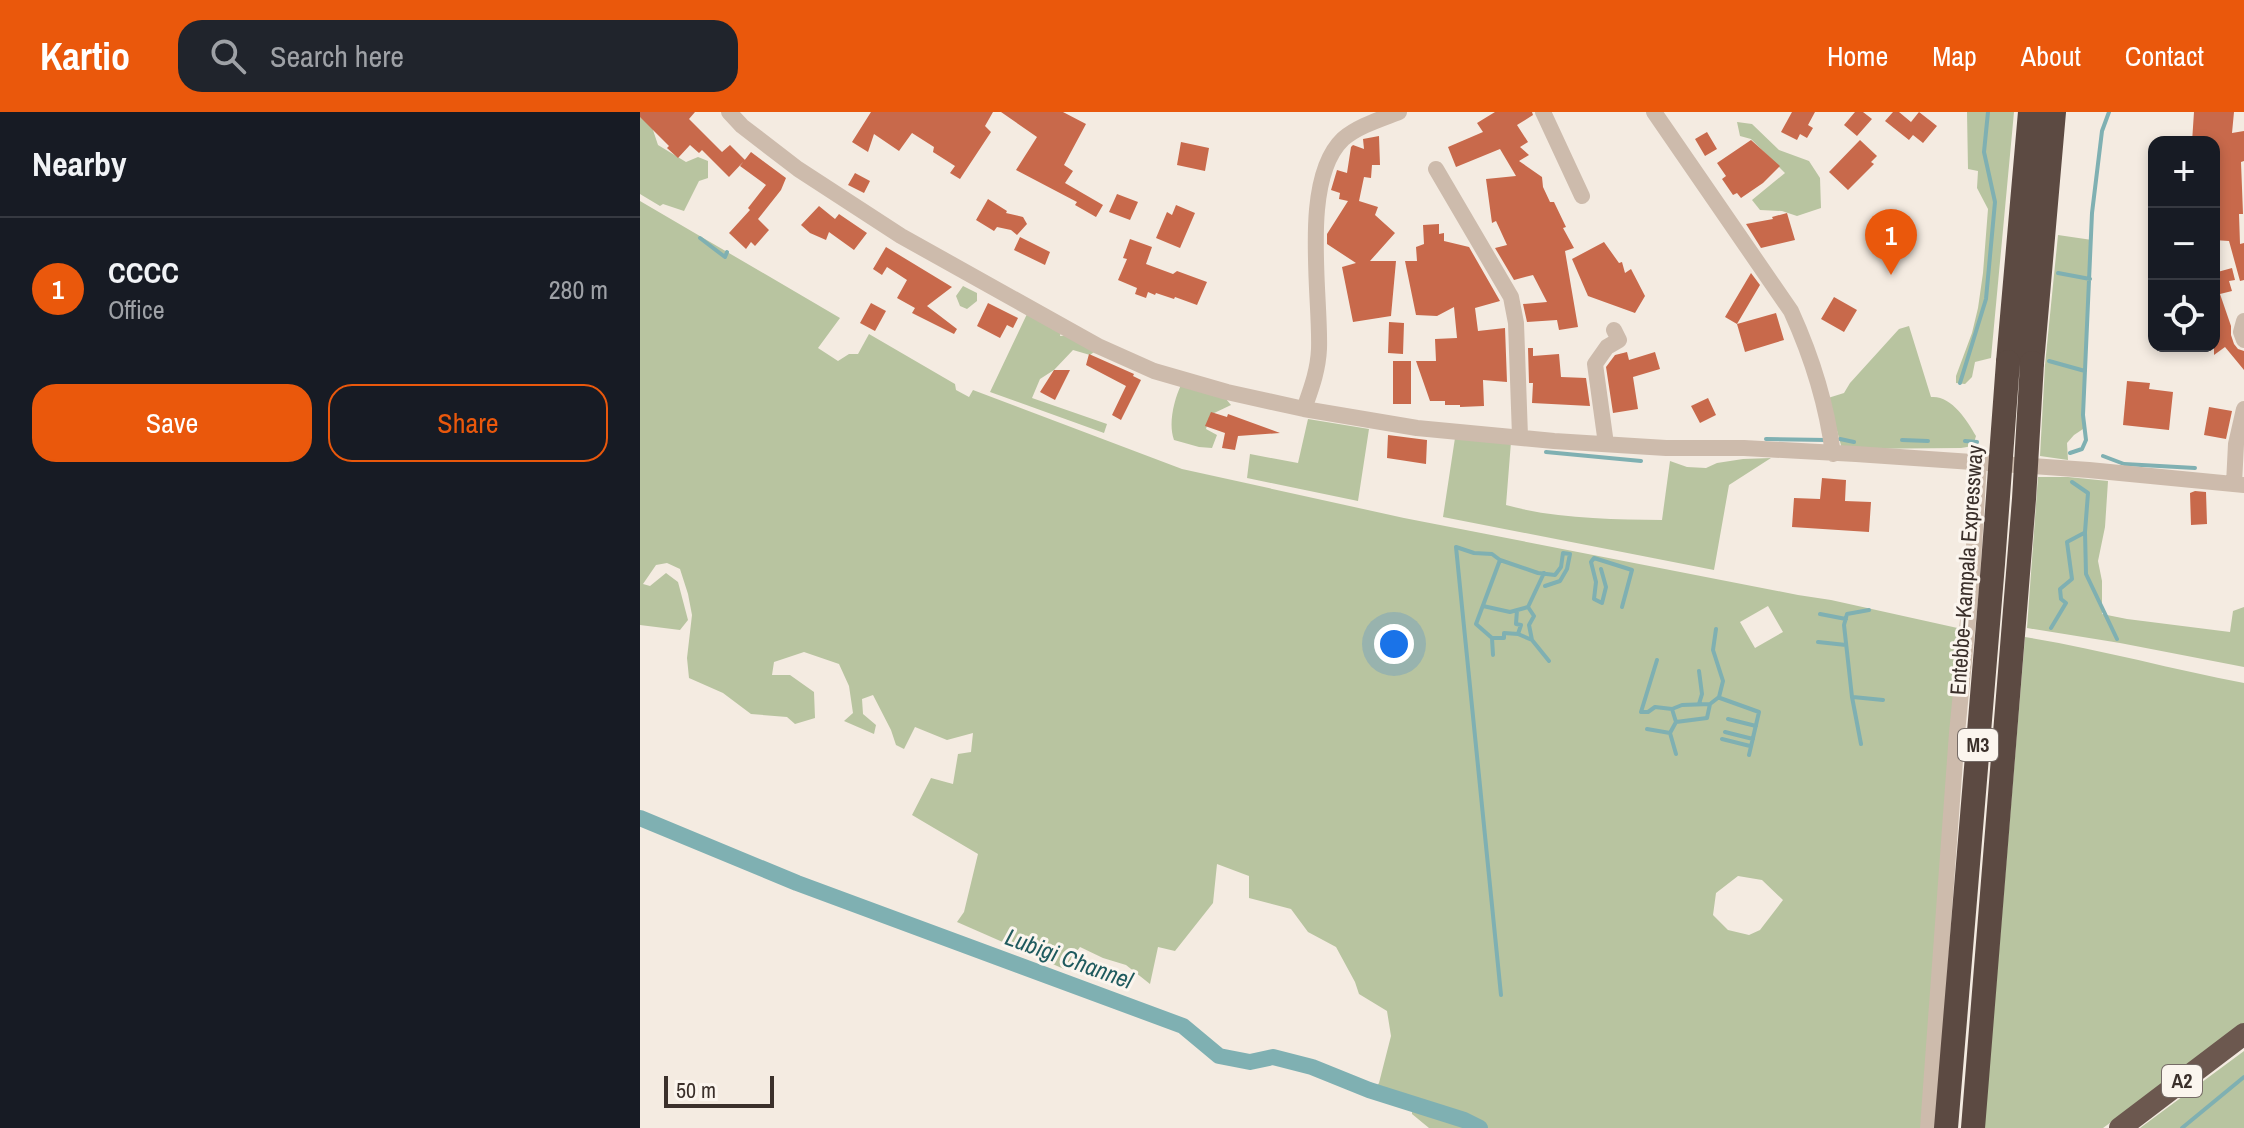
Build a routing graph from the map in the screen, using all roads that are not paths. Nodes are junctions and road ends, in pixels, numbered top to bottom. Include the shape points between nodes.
1 (729, 112) edge
2 (1399, 112) edge
3 (1543, 112) edge
4 (1654, 112) edge
5 (2030, 112) edge
6 (2054, 112) edge
7 (1436, 169) dead end
8 (1582, 196) dead end
9 (2244, 321) edge
10 (1614, 330) dead end
11 (2244, 340) edge
12 (1304, 409) junction
13 (2244, 409) edge
14 (1520, 436) junction
15 (1606, 444) junction
16 (1833, 454) junction
17 (1979, 462) junction
18 (2239, 485) edge
19 (2244, 1034) edge
20 (1928, 1128) edge
21 (1946, 1128) edge
22 (1973, 1128) edge
23 (2120, 1128) edge

1 - 12 street via 798,169 886,227 1098,346 1154,371
2 - 12 street via 1341,141 1325,170 1315,239 1319,354
3 - 8 street
4 - 16 street via 1791,311 1810,361
5 - 21 highway, Entebbe–Kampala Expressway / M3, bridge
6 - 22 highway, M3, bridge
7 - 14 street via 1511,297
9 - 11 street
10 - 15 street via 1619,340 1595,364
12 - 14 street via 1417,428
13 - 18 street via 2236,444
14 - 15 street
15 - 16 street
16 - 17 street
17 - 18 street
17 - 20 street
19 - 23 highway, A2

